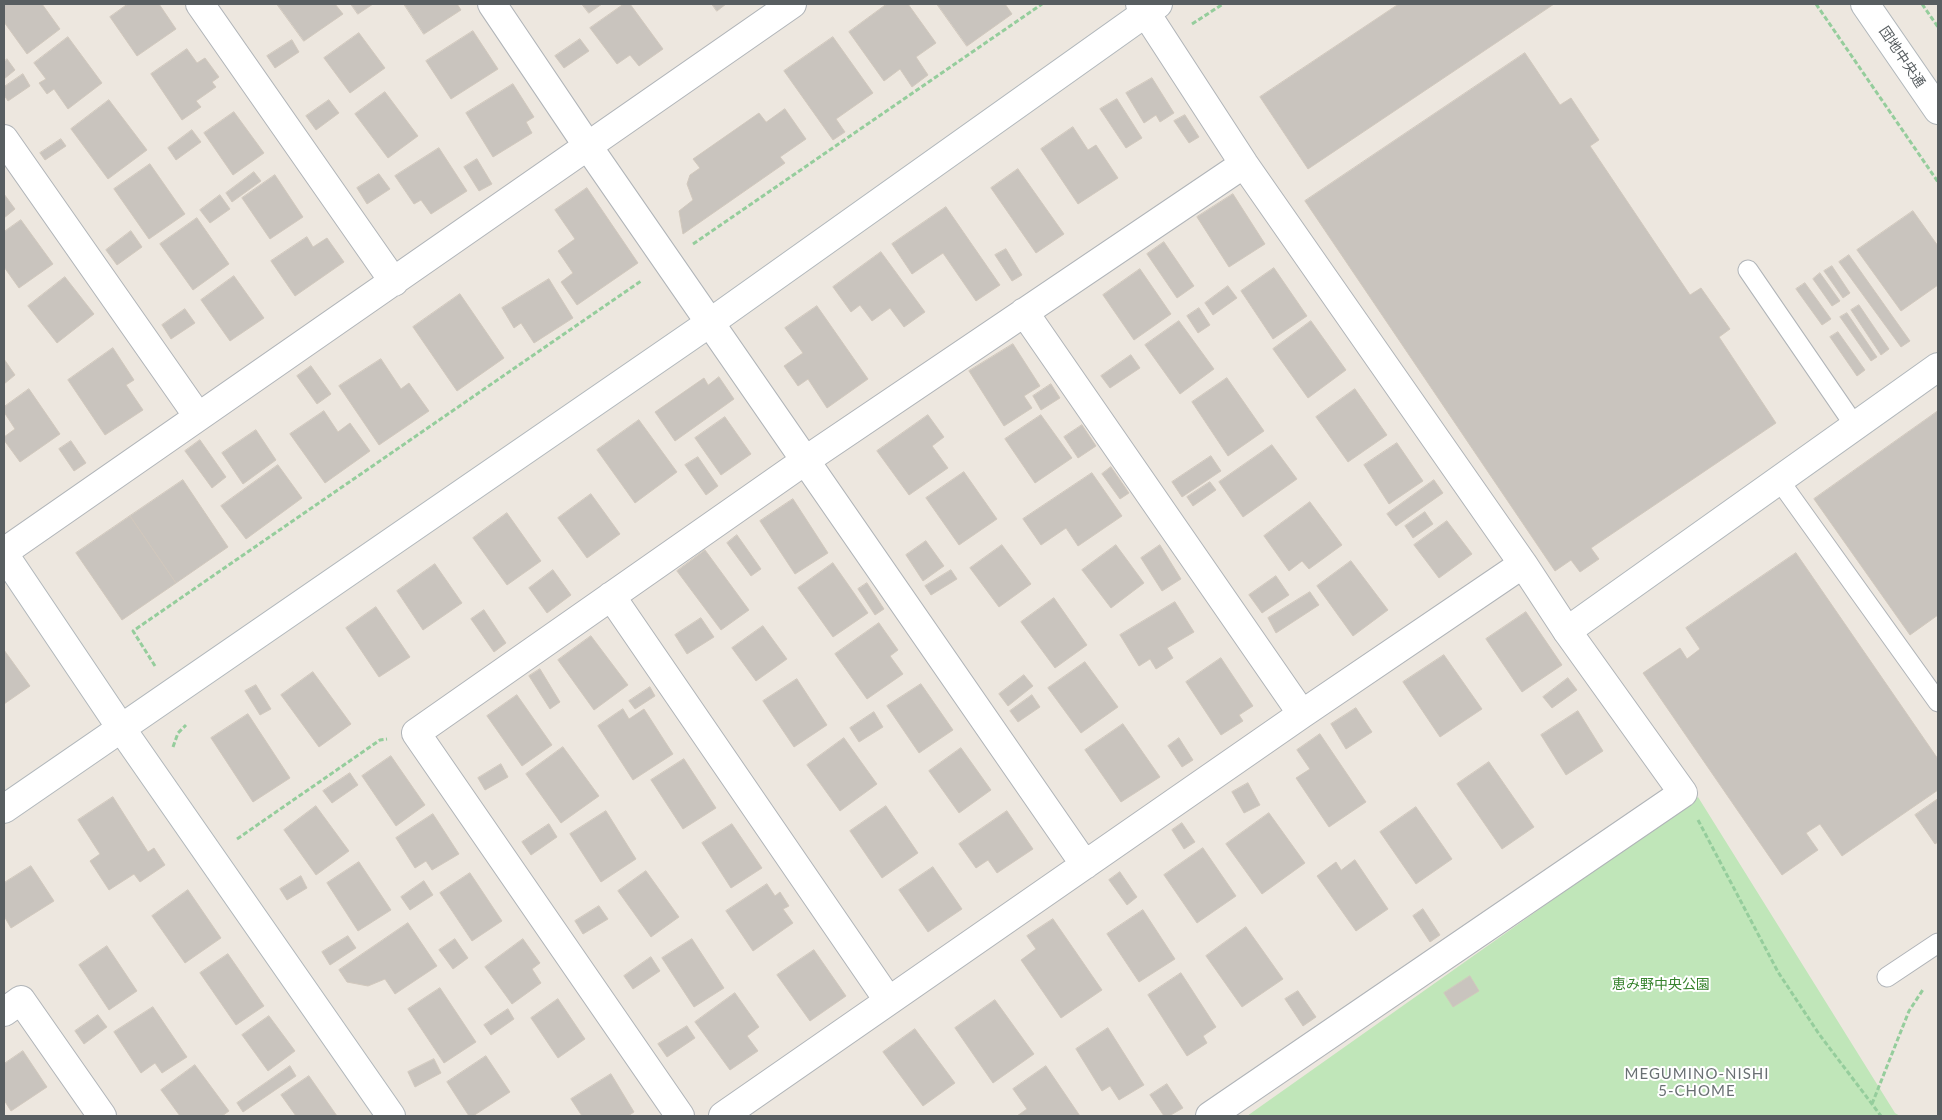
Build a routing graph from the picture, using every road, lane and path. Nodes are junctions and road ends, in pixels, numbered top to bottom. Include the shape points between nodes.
1 (200, 4) edge
2 (492, 4) edge
3 (792, 4) edge
4 (1042, 4) edge
5 (1223, 4) edge
6 (1816, 4) edge
7 (1865, 4) edge
8 (1922, 4) edge
9 (1148, 7) edge
10 (1938, 27) edge
11 (1165, 42) junction
12 (1938, 110) edge
13 (4, 139) edge
14 (587, 145) junction
15 (1244, 164) junction
16 (1938, 182) edge
17 (669, 261) junction
18 (1748, 270) dead end
19 (394, 282) junction
20 (1024, 312) junction
21 (712, 322) junction
22 (1938, 367) edge
23 (197, 416) junction
24 (1855, 426) junction
25 (806, 460) junction
26 (1779, 480) junction
27 (4, 553) edge
28 (1523, 564) junction
29 (611, 596) junction
30 (1567, 631) junction
31 (172, 694) junction
32 (1938, 702) edge
33 (1302, 714) junction
34 (121, 728) junction
35 (416, 733) junction
36 (172, 751) dead end
37 (1683, 793) junction
38 (4, 809) edge
39 (233, 833) dead end
40 (1085, 865) junction
41 (1938, 943) edge
42 (1887, 977) dead end
43 (1924, 987) dead end
44 (888, 1000) junction
45 (4, 1012) edge
46 (1872, 1104) junction
47 (102, 1116) edge
48 (391, 1116) edge
49 (680, 1116) edge
50 (723, 1116) edge
51 (1210, 1116) edge
52 (1881, 1116) edge

1 - 19 street
2 - 14 street
3 - 14 street
4 - 17 path
5 - 11 path
6 - 16 path
7 - 12 street, 団地中央通
8 - 10 path
9 - 11 street
9 - 21 street
11 - 15 street
13 - 23 street
14 - 17 street
14 - 19 street
15 - 20 street
15 - 28 street
17 - 21 street
17 - 31 path via 133,631
18 - 24 lane
19 - 23 street
20 - 25 street
20 - 33 street
21 - 25 street
21 - 31 street
22 - 24 street
23 - 27 street
24 - 26 street
25 - 29 street
25 - 40 street
26 - 30 street
26 - 32 lane
27 - 34 street
28 - 30 street
28 - 33 street
29 - 35 street
29 - 44 street
30 - 37 street
31 - 34 street
31 - 36 path via 191,721 178,733
33 - 40 street
34 - 38 street
34 - 48 street
35 - 39 path via 380,740 238,840
35 - 49 street
37 - 46 path via 1778,972 1819,1034
37 - 51 street
40 - 44 street
41 - 42 lane
43 - 46 path via 1909,1012
44 - 50 street
45 - 47 street via 21,1000
46 - 52 path

